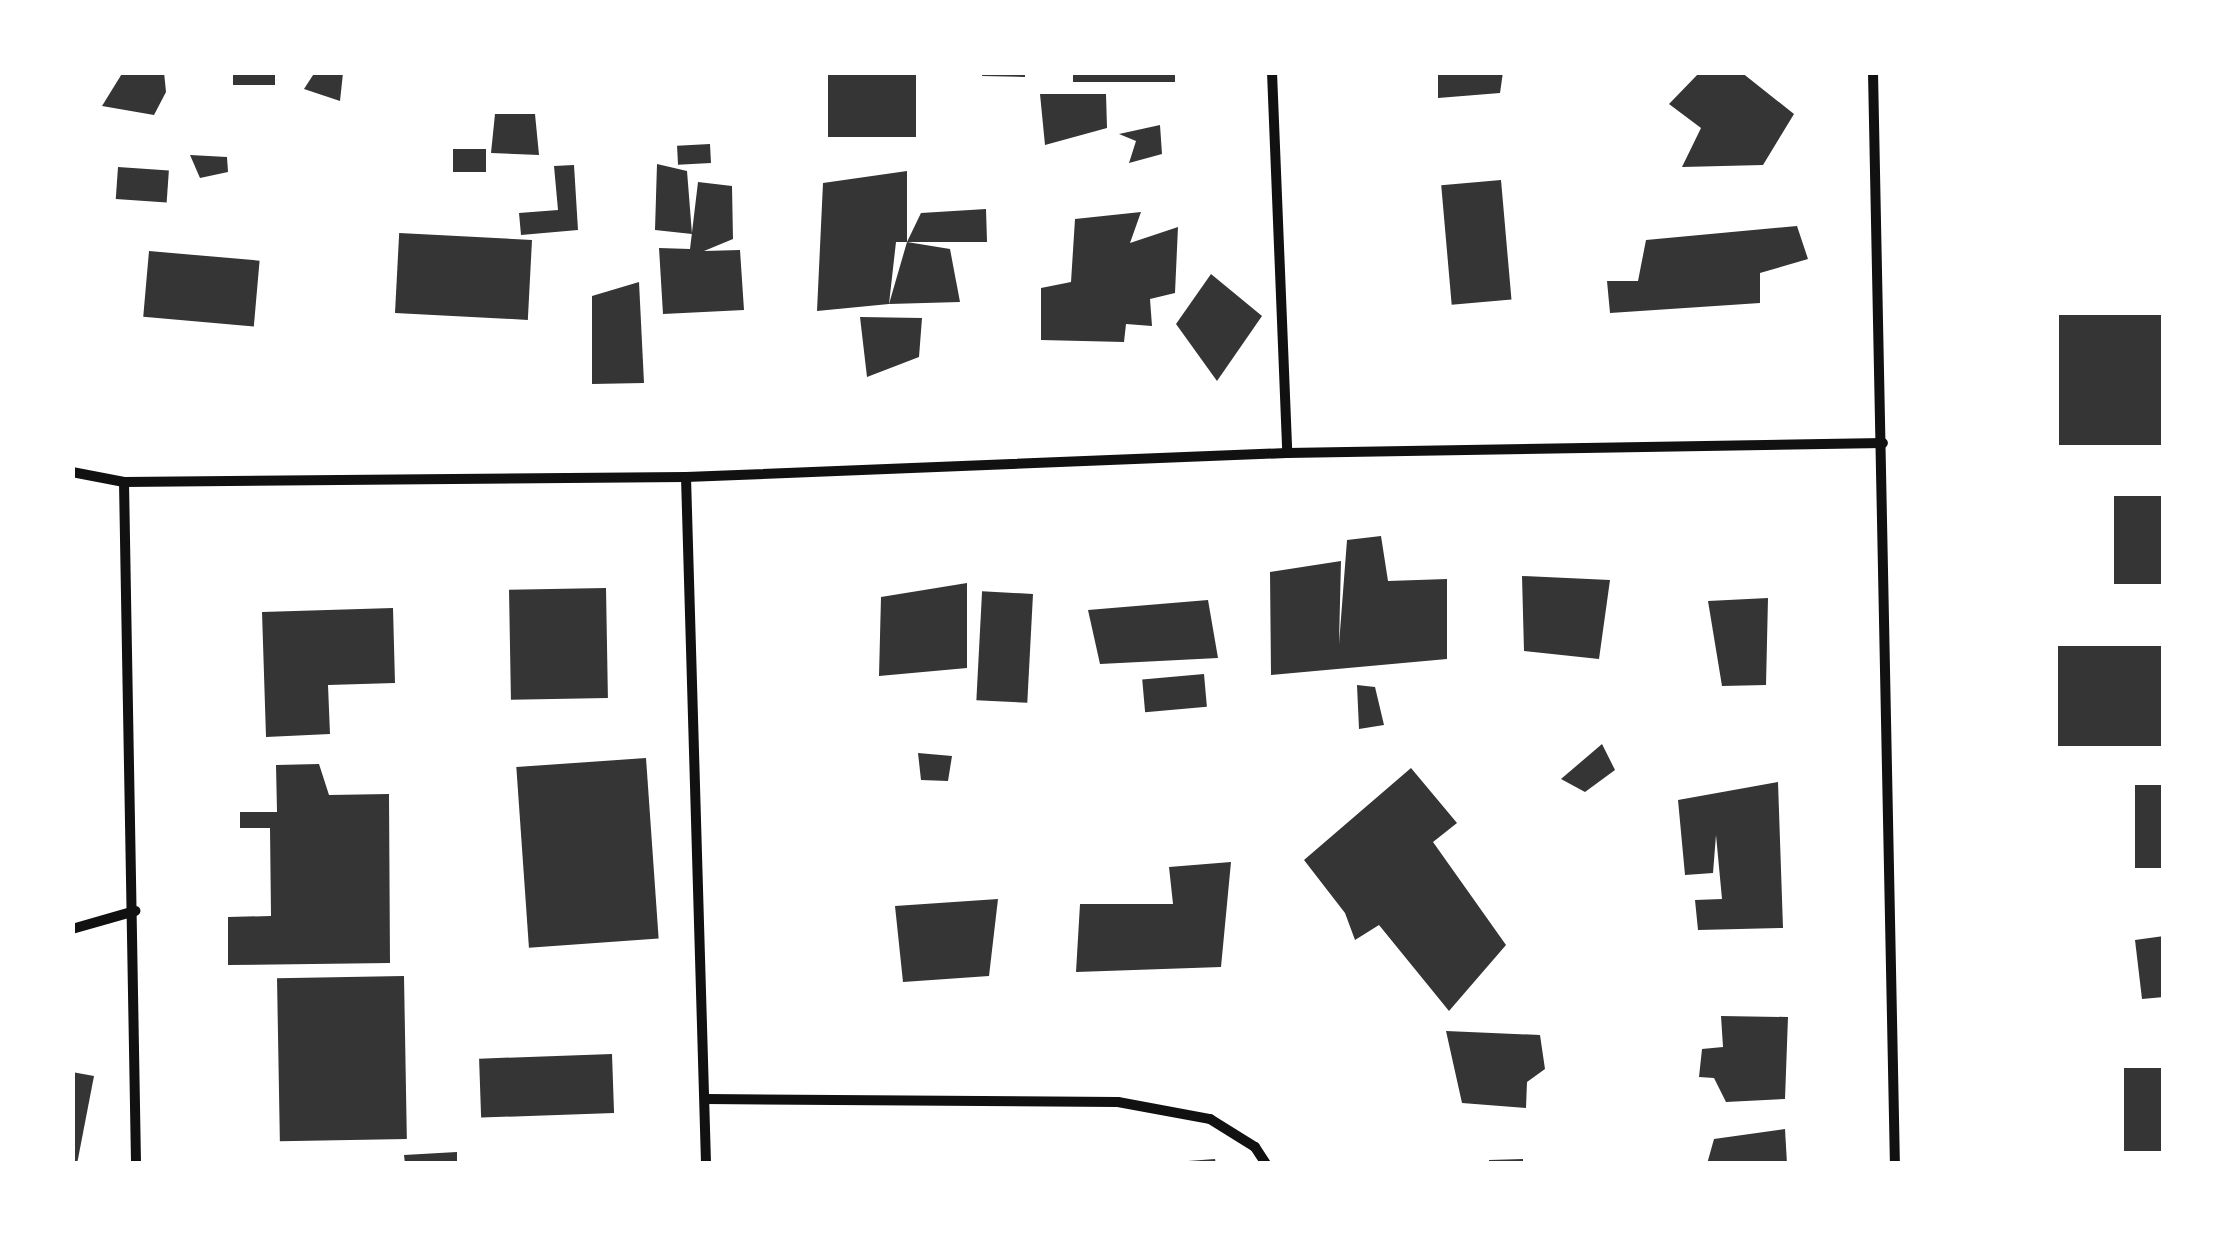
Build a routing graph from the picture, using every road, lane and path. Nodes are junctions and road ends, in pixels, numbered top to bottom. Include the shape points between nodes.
1 (1272, 72) edge
2 (1872, 72) edge
3 (1883, 443) junction
4 (1286, 453) junction
5 (72, 472) edge
6 (686, 477) junction
7 (124, 482) junction
8 (135, 911) junction
9 (72, 929) edge
10 (706, 1099) junction
11 (136, 1164) edge
12 (706, 1164) edge
13 (1266, 1164) edge
14 (1895, 1164) edge

1 - 4 street
2 - 3 street
3 - 4 street
3 - 14 street
4 - 6 street
5 - 7 street
6 - 7 street
6 - 10 street
7 - 8 street
8 - 9 street
8 - 11 street
10 - 12 street
10 - 13 street via 1118,1102 1210,1120 1255,1147

